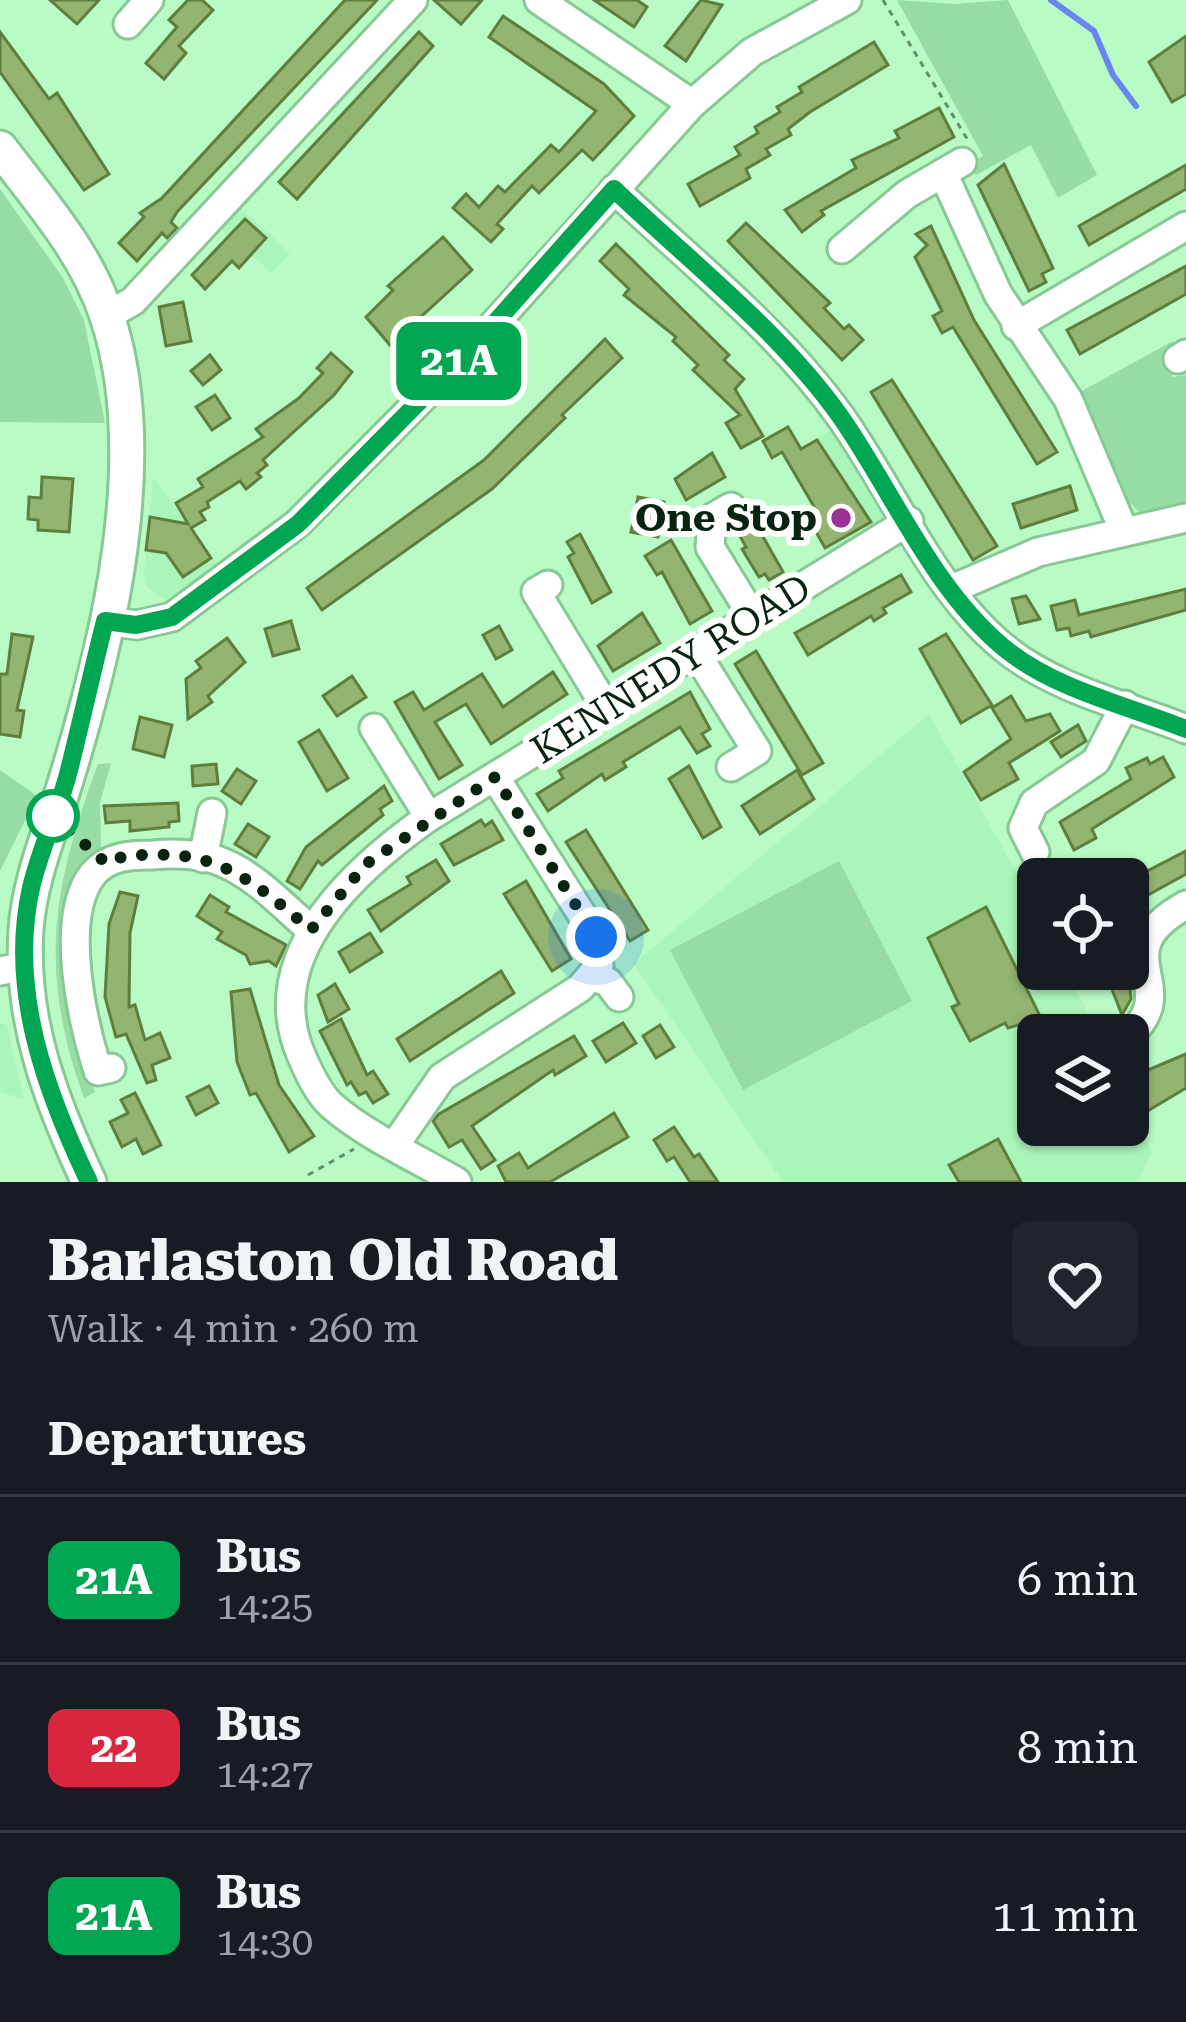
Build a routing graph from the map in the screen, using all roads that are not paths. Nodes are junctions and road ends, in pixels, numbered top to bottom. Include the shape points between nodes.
1 (149, 0) edge
2 (412, 0) edge
3 (539, 0) edge
4 (847, 0) edge
5 (128, 24) dead end
6 (692, 104) junction
7 (0, 148) edge
8 (614, 189) junction
9 (1186, 226) edge
10 (842, 249) dead end
11 (107, 316) junction
12 (1016, 326) junction
13 (731, 507) dead end
14 (1186, 518) edge
15 (909, 521) junction
16 (1123, 529) junction
17 (952, 589) junction
18 (536, 592) dead end
19 (753, 617) junction
20 (105, 621) junction
21 (696, 653) junction
22 (1125, 705) junction
23 (607, 709) junction
24 (374, 728) dead end
25 (1186, 729) edge
26 (731, 767) dead end
27 (495, 777) junction
28 (212, 813) dead end
29 (430, 818) junction
30 (1035, 852) dead end
31 (203, 858) junction
32 (1186, 905) edge
33 (311, 930) junction
34 (13, 969) edge
35 (593, 977) junction
36 (619, 997) dead end
37 (1149, 1026) edge
38 (111, 1068) dead end
39 (387, 1140) junction
40 (450, 1180) edge
41 (89, 1182) edge

1 - 5 street
2 - 11 street via 133,301
3 - 6 street
4 - 6 street via 752,52
6 - 8 street
7 - 11 main road via 73,244
8 - 15 street via 792,359
8 - 20 street via 477,343 298,524 172,617
9 - 12 street
10 - 12 street via 952,168
11 - 20 main road via 129,460
12 - 16 street via 1068,399
13 - 19 street via 712,518 710,548
14 - 16 street
15 - 17 street
15 - 19 street, KENNEDY ROAD
16 - 17 street via 1007,562
17 - 22 street via 1005,649 1054,679
18 - 23 street
19 - 21 street, KENNEDY ROAD
20 - 34 main road
21 - 23 street, KENNEDY ROAD
21 - 26 street via 757,751
22 - 25 street
22 - 30 street via 1096,761 1029,808 1023,828
23 - 27 street, KENNEDY ROAD
24 - 29 street
27 - 29 street, KENNEDY ROAD
27 - 35 street via 596,937
28 - 31 street
29 - 33 street, KENNEDY ROAD via 366,864
31 - 33 street via 224,863
31 - 38 street via 112,860 84,893 78,999 98,1071
32 - 37 street via 1156,932 1176,997 1169,1016
33 - 39 street, KENNEDY ROAD via 291,996 298,1048 329,1104
34 - 41 main road via 45,1079
35 - 36 street
35 - 39 street via 442,1077
39 - 40 street, KENNEDY ROAD

